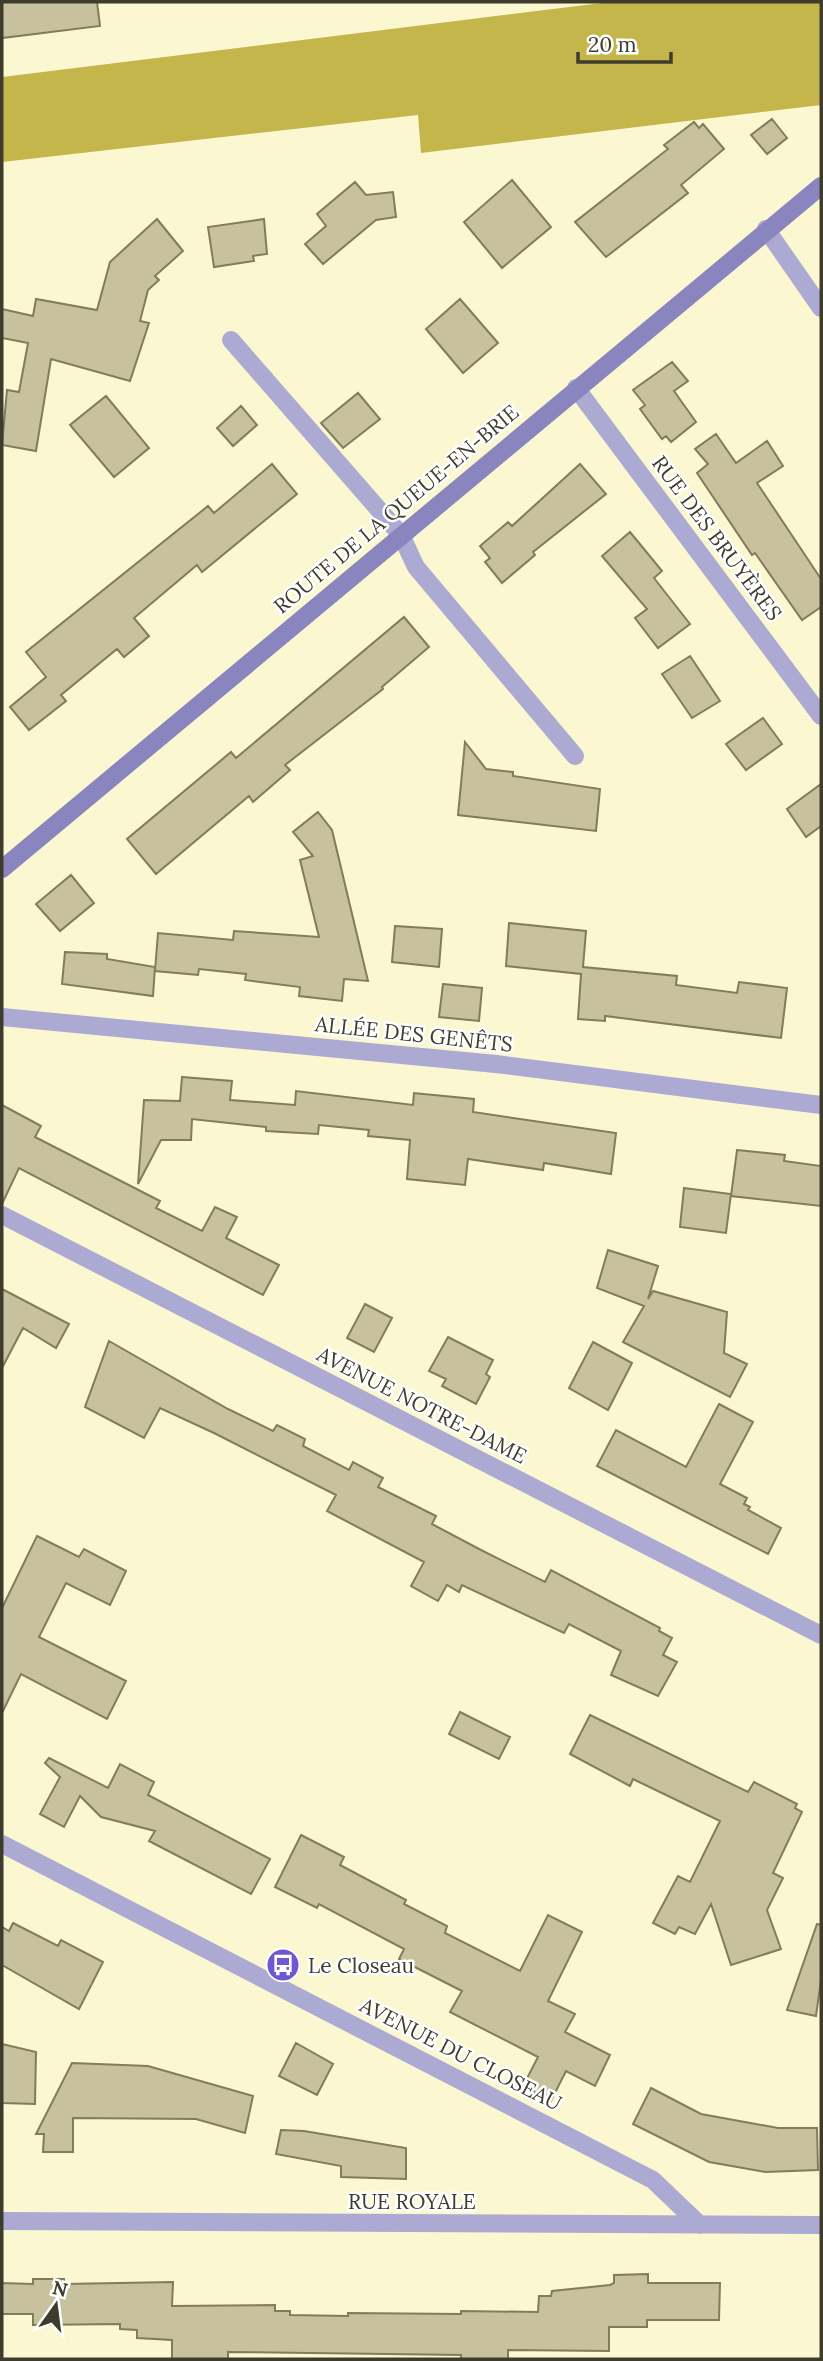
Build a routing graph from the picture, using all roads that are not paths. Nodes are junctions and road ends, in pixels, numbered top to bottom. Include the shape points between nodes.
1 (821, 186) edge
2 (766, 229) junction
3 (821, 308) edge
4 (231, 340) dead end
5 (576, 387) junction
6 (401, 535) junction
7 (821, 716) edge
8 (575, 756) dead end
9 (2, 869) edge
10 (2, 1017) edge
11 (821, 1105) edge
12 (2, 1215) edge
13 (821, 1636) edge
14 (2, 1844) edge
15 (2, 2221) edge
16 (700, 2225) junction
17 (821, 2225) edge

1 - 2 main road, ROUTE DE LA QUEUE-EN-BRIE
2 - 3 street
2 - 5 main road, ROUTE DE LA QUEUE-EN-BRIE
4 - 6 street
5 - 6 main road, ROUTE DE LA QUEUE-EN-BRIE
5 - 7 street, RUE DES BRUYÈRES
6 - 8 street via 416,567
6 - 9 main road, ROUTE DE LA QUEUE-EN-BRIE
10 - 11 street, ALLÉE DES GENÊTS via 496,1064
12 - 13 street, AVENUE NOTRE-DAME
14 - 16 street, AVENUE DU CLOSEAU via 653,2180
15 - 16 street, RUE ROYALE
16 - 17 street, RUE ROYALE

